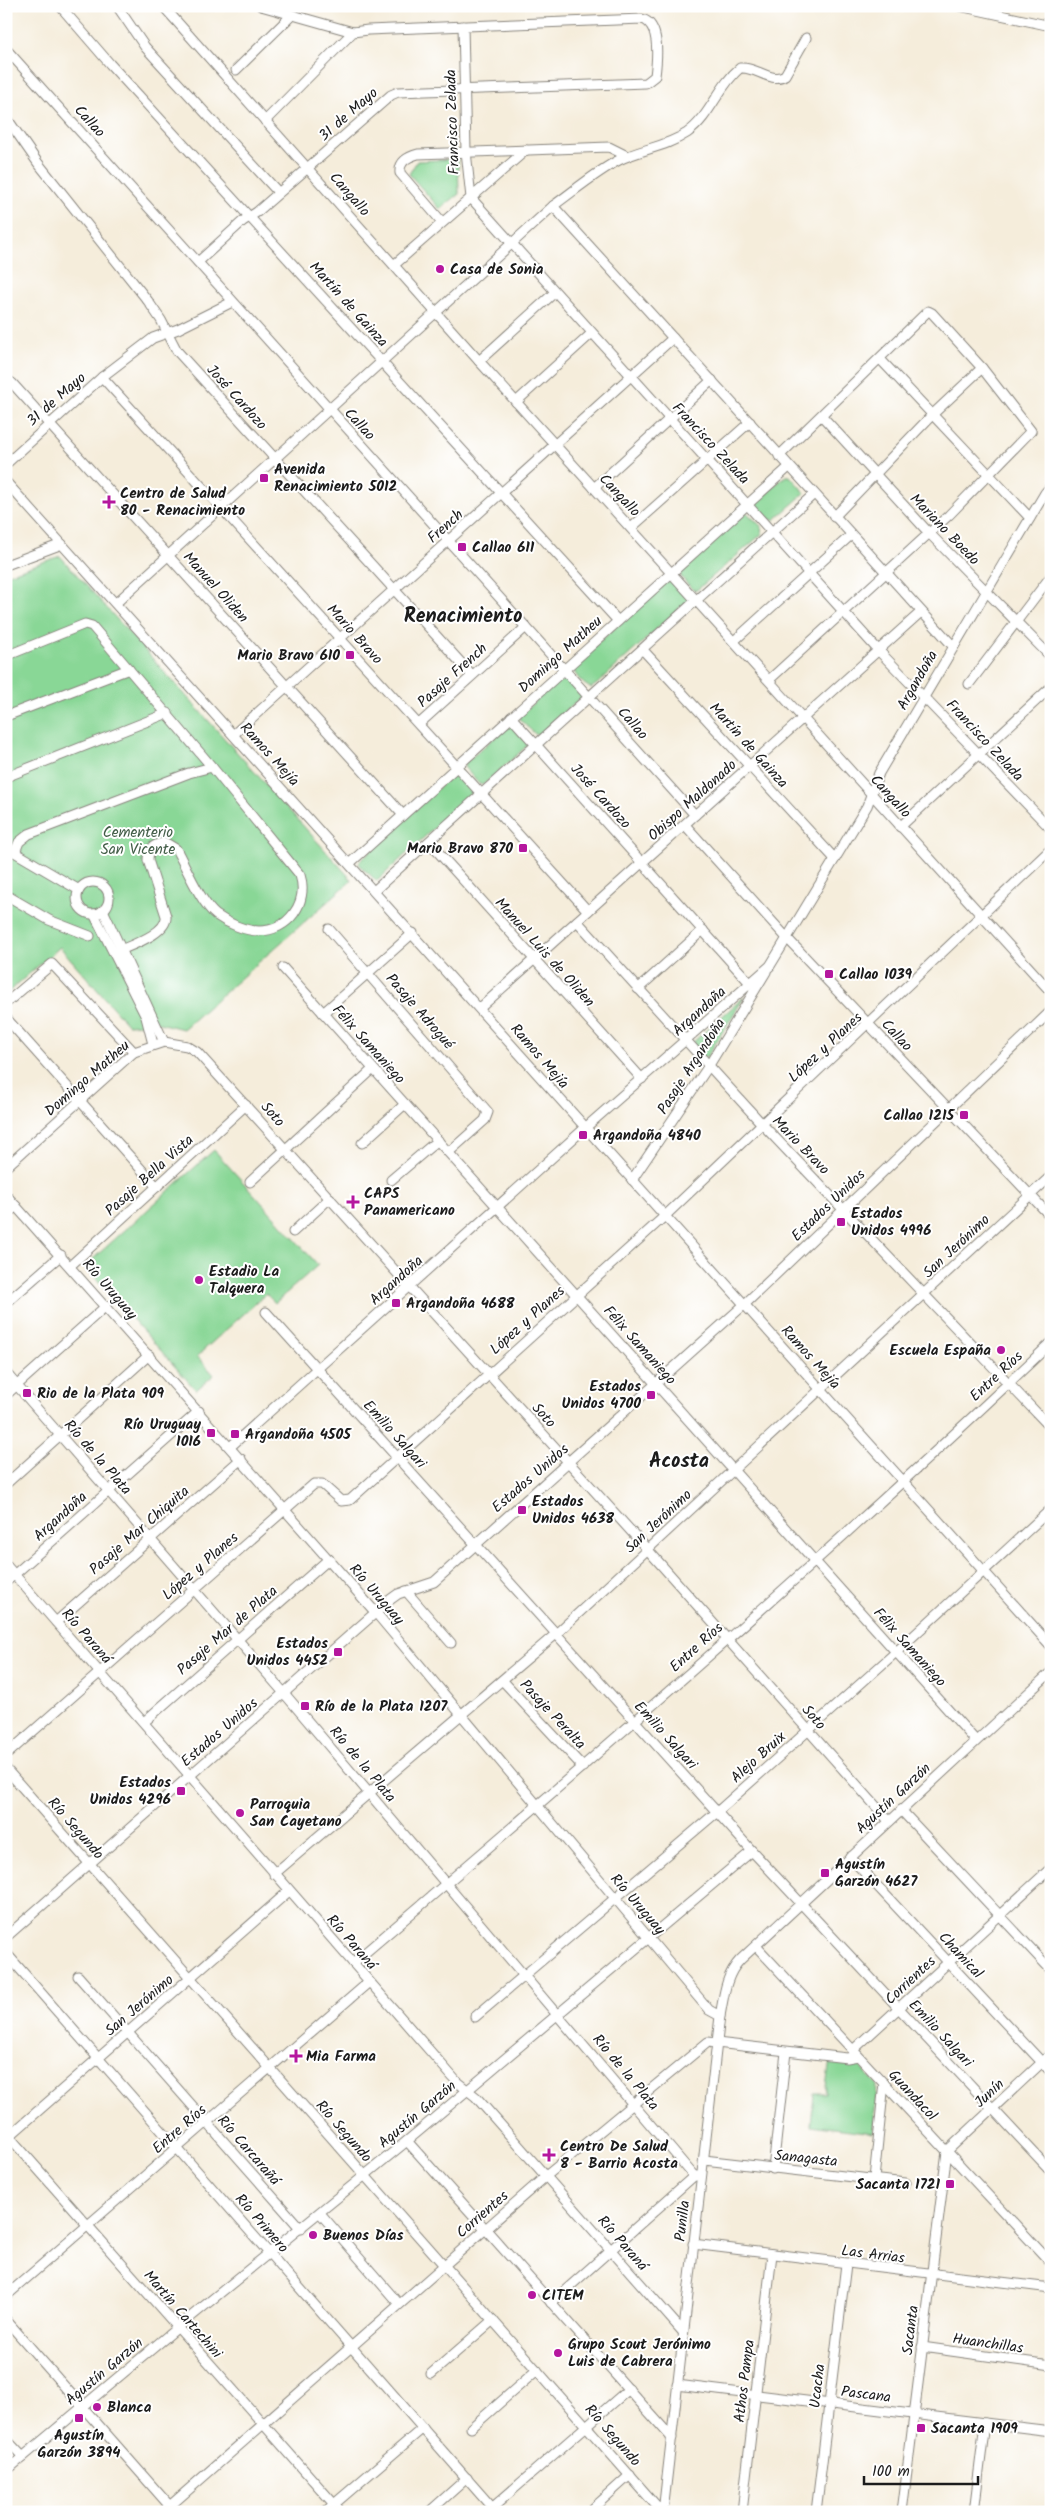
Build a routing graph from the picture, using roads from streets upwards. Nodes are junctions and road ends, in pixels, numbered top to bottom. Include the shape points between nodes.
1 (60, 6) edge
2 (117, 6) edge
3 (163, 6) edge
4 (261, 6) edge
5 (959, 6) edge
6 (292, 15) junction
7 (463, 26) junction
8 (1051, 26) edge
9 (353, 32) junction
10 (806, 38) dead end
11 (6, 49) edge
12 (236, 70) dead end
13 (465, 90) junction
14 (6, 117) edge
15 (265, 121) junction
16 (526, 150) junction
17 (466, 151) junction
18 (627, 156) junction
19 (308, 167) junction
20 (278, 192) junction
21 (471, 198) junction
22 (553, 206) junction
23 (250, 216) junction
24 (442, 222) junction
25 (510, 244) junction
26 (198, 262) junction
27 (394, 265) junction
28 (554, 293) junction
29 (232, 302) junction
30 (436, 312) junction
31 (166, 332) junction
32 (591, 334) junction
33 (673, 338) junction
34 (880, 358) junction
35 (383, 361) junction
36 (479, 361) junction
37 (982, 368) junction
38 (631, 376) junction
39 (102, 377) junction
40 (6, 379) edge
41 (712, 380) junction
42 (516, 402) junction
43 (329, 410) junction
44 (933, 414) junction
45 (822, 416) junction
46 (670, 419) junction
47 (750, 422) junction
48 (48, 423) junction
49 (555, 446) junction
50 (779, 456) junction
51 (275, 458) junction
52 (708, 460) junction
53 (6, 464) edge
54 (789, 467) junction
55 (988, 474) junction
56 (874, 475) junction
57 (7, 483) edge
58 (1051, 486) edge
59 (594, 488) junction
60 (502, 494) junction
61 (814, 494) junction
62 (748, 504) junction
63 (221, 506) junction
64 (834, 517) junction
65 (1030, 518) junction
66 (631, 528) junction
67 (772, 532) junction
68 (929, 533) junction
69 (850, 536) junction
70 (448, 542) junction
71 (62, 544) junction
72 (168, 555) junction
73 (7, 562) edge
74 (671, 572) junction
75 (809, 573) junction
76 (885, 573) junction
77 (1051, 576) edge
78 (393, 590) junction
79 (987, 592) junction
80 (697, 600) junction
81 (116, 604) junction
82 (843, 612) junction
83 (921, 612) junction
84 (618, 621) junction
85 (1016, 621) junction
86 (526, 627) junction
87 (340, 638) junction
88 (734, 641) junction
89 (953, 646) junction
90 (644, 650) junction
91 (878, 650) junction
92 (6, 656) edge
93 (1051, 657) edge
94 (565, 668) junction
95 (129, 669) junction
96 (472, 675) junction
97 (769, 680) junction
98 (969, 684) dead end
99 (287, 686) junction
100 (1051, 687) edge
101 (590, 696) junction
102 (923, 696) junction
103 (168, 714) junction
104 (6, 716) edge
105 (511, 717) junction
106 (802, 719) junction
107 (419, 724) junction
108 (234, 734) junction
109 (536, 744) junction
110 (979, 754) junction
111 (456, 766) junction
112 (212, 767) junction
113 (749, 767) junction
114 (6, 777) edge
115 (482, 793) junction
116 (872, 794) junction
117 (403, 815) junction
118 (695, 815) junction
119 (685, 824) junction
120 (900, 827) junction
121 (1051, 829) edge
122 (429, 842) junction
123 (1051, 849) edge
124 (10, 850) edge
125 (835, 859) junction
126 (643, 862) junction
127 (350, 863) junction
128 (79, 890) junction
129 (375, 890) junction
130 (6, 895) edge
131 (588, 911) junction
132 (99, 912) junction
133 (981, 916) junction
134 (577, 921) junction
135 (330, 930) dead end
136 (703, 930) junction
137 (413, 933) junction
138 (90, 936) dead end
139 (786, 937) junction
140 (118, 951) junction
141 (534, 960) junction
142 (770, 966) junction
143 (283, 968) dead end
144 (369, 973) junction
145 (750, 983) junction
146 (638, 989) junction
147 (1051, 992) edge
148 (6, 1003) edge
149 (480, 1008) junction
150 (1051, 1011) edge
151 (323, 1013) junction
152 (6, 1018) edge
153 (869, 1024) junction
154 (164, 1042) junction
155 (685, 1042) junction
156 (153, 1044) junction
157 (134, 1052) junction
158 (197, 1052) joint
159 (708, 1067) junction
160 (373, 1069) junction
161 (642, 1080) junction
162 (80, 1101) junction
163 (405, 1104) junction
164 (246, 1105) junction
165 (948, 1109) junction
166 (762, 1125) junction
167 (585, 1128) junction
168 (438, 1140) junction
169 (362, 1143) dead end
170 (285, 1149) junction
171 (449, 1152) junction
172 (6, 1167) edge
173 (1051, 1176) edge
174 (391, 1180) dead end
175 (632, 1180) junction
176 (250, 1182) dead end
177 (157, 1186) junction
178 (6, 1194) edge
179 (1030, 1195) junction
180 (330, 1198) junction
181 (16, 1206) junction
182 (498, 1206) junction
183 (844, 1210) junction
184 (6, 1215) edge
185 (666, 1215) junction
186 (1051, 1218) edge
187 (293, 1232) dead end
188 (61, 1255) junction
189 (70, 1266) junction
190 (409, 1286) junction
191 (576, 1294) junction
192 (924, 1296) junction
193 (6, 1304) edge
194 (745, 1304) junction
195 (106, 1306) junction
196 (266, 1312) dead end
197 (1051, 1344) edge
198 (149, 1355) junction
199 (317, 1369) junction
200 (6, 1373) edge
201 (488, 1373) junction
202 (656, 1384) junction
203 (1008, 1384) junction
204 (17, 1385) junction
205 (821, 1389) junction
206 (6, 1395) edge
207 (198, 1411) junction
208 (1051, 1428) edge
209 (60, 1435) junction
210 (230, 1447) junction
211 (397, 1457) junction
212 (241, 1459) junction
213 (568, 1462) junction
214 (733, 1469) junction
215 (903, 1481) junction
216 (6, 1484) edge
217 (109, 1490) junction
218 (285, 1509) junction
219 (1051, 1509) edge
220 (151, 1538) junction
221 (476, 1544) junction
222 (648, 1550) junction
223 (329, 1559) junction
224 (814, 1560) junction
225 (6, 1565) edge
226 (984, 1571) junction
227 (15, 1574) junction
228 (6, 1582) edge
229 (195, 1589) junction
230 (406, 1591) junction
231 (376, 1613) junction
232 (56, 1622) junction
233 (556, 1634) junction
234 (727, 1638) junction
235 (238, 1639) junction
236 (451, 1643) dead end
237 (1051, 1646) edge
238 (896, 1652) junction
239 (100, 1672) junction
240 (1051, 1672) edge
241 (503, 1681) junction
242 (284, 1693) junction
243 (461, 1716) junction
244 (144, 1722) junction
245 (634, 1722) junction
246 (808, 1731) junction
247 (976, 1741) junction
248 (6, 1755) edge
249 (583, 1767) junction
250 (6, 1769) edge
251 (190, 1775) junction
252 (370, 1792) junction
253 (538, 1807) junction
254 (901, 1810) junction
255 (717, 1812) junction
256 (889, 1821) junction
257 (752, 1851) junction
258 (850, 1857) junction
259 (90, 1864) junction
260 (1051, 1868) edge
261 (274, 1874) junction
262 (446, 1884) junction
263 (289, 1891) junction
264 (615, 1898) junction
265 (801, 1904) junction
266 (1000, 1915) junction
267 (6, 1937) edge
268 (649, 1937) junction
269 (756, 1946) junction
270 (6, 1953) edge
271 (949, 1962) junction
272 (353, 1963) junction
273 (1051, 1970) edge
274 (524, 1975) junction
275 (78, 1976) dead end
276 (190, 1978) junction
277 (369, 1982) junction
278 (899, 2008) junction
279 (558, 2014) junction
280 (720, 2016) junction
281 (475, 2017) dead end
282 (128, 2032) junction
283 (718, 2042) junction
284 (786, 2052) junction
285 (856, 2053) junction
286 (1051, 2054) edge
287 (99, 2058) junction
288 (1042, 2063) junction
289 (271, 2069) junction
290 (1051, 2072) edge
291 (884, 2083) junction
292 (467, 2090) junction
293 (634, 2103) junction
294 (992, 2109) junction
295 (207, 2123) junction
296 (7, 2136) edge
297 (407, 2141) junction
298 (178, 2148) junction
299 (947, 2151) junction
300 (704, 2160) junction
301 (773, 2168) junction
302 (1051, 2171) edge
303 (365, 2176) junction
304 (546, 2176) junction
305 (698, 2176) junction
306 (874, 2180) junction
307 (906, 2183) dead end
308 (320, 2213) junction
309 (88, 2226) junction
310 (301, 2229) junction
311 (484, 2230) junction
312 (693, 2244) junction
313 (611, 2250) junction
314 (270, 2254) junction
315 (772, 2254) junction
316 (1049, 2258) edge
317 (846, 2264) junction
318 (444, 2265) junction
319 (931, 2274) junction
320 (1051, 2288) edge
321 (6, 2296) edge
322 (551, 2303) junction
323 (399, 2304) junction
324 (6, 2320) edge
325 (493, 2320) junction
326 (177, 2328) junction
327 (683, 2332) junction
328 (351, 2346) junction
329 (922, 2348) junction
330 (1051, 2365) edge
331 (537, 2370) junction
332 (431, 2374) dead end
333 (678, 2385) junction
334 (629, 2389) junction
335 (756, 2394) junction
336 (829, 2404) junction
337 (83, 2406) junction
338 (914, 2414) junction
339 (985, 2423) junction
340 (262, 2424) junction
341 (586, 2426) junction
342 (423, 2428) junction
343 (471, 2428) dead end
344 (1051, 2431) edge
345 (672, 2438) junction
346 (6, 2439) edge
347 (23, 2457) junction
348 (6, 2471) edge
349 (630, 2475) junction
350 (467, 2478) junction
351 (334, 2504) junction
352 (169, 2510) edge
353 (494, 2510) edge
354 (325, 2512) edge
355 (341, 2512) edge
356 (430, 2512) edge
357 (589, 2512) edge
358 (663, 2512) edge
359 (742, 2512) edge
360 (816, 2512) edge
361 (902, 2512) edge
362 (974, 2512) edge

1 - 23 street, Martín de Gainza
2 - 20 street via 145,47
3 - 15 street, Cangallo
4 - 6 street
5 - 8 street
6 - 9 street
6 - 12 street
7 - 9 street
7 - 13 street, Francisco Zelada
7 - 13 street, 31 de Mayo via 647,20 655,32 655,72 652,80 646,83
9 - 15 street
10 - 18 street via 785,75 772,77 752,68 740,68 709,112 686,134 668,144
11 - 26 street, Callao
13 - 17 street, Francisco Zelada
13 - 19 street, 31 de Mayo via 398,92 391,95
14 - 31 street, José Cardozo via 38,163 152,308
15 - 19 street, Cangallo
16 - 17 street
16 - 18 street via 609,147
16 - 21 street
17 - 21 street, Francisco Zelada
17 - 24 street via 418,154 406,159 399,169 401,176
18 - 22 street
19 - 20 street, 31 de Mayo
19 - 27 street, Cangallo
20 - 23 street, 31 de Mayo
21 - 24 street
21 - 25 street, Francisco Zelada
22 - 25 street
22 - 33 street
23 - 26 street, 31 de Mayo
23 - 35 street, Martín de Gainza
24 - 27 street
25 - 28 street, Francisco Zelada
25 - 30 street
26 - 29 street, Callao
27 - 30 street, Cangallo
28 - 32 street, Francisco Zelada
28 - 36 street
29 - 31 street, 31 de Mayo
29 - 43 street, Callao
30 - 35 street
30 - 36 street, Cangallo
31 - 39 street, 31 de Mayo via 153,338
31 - 51 street, José Cardozo via 177,351
32 - 38 street, Francisco Zelada
32 - 42 street
33 - 38 street, French
33 - 41 street
34 - 37 street via 928,312
34 - 44 street
34 - 45 street
35 - 43 street
35 - 60 street, Martín de Gainza
36 - 42 street, Cangallo
37 - 44 street
37 - 55 street via 1031,431
38 - 46 street, Francisco Zelada
38 - 49 street, French
39 - 48 street, 31 de Mayo
39 - 63 street, Mario Bravo
40 - 48 street, Manuel Oliden
41 - 46 street
41 - 47 street
42 - 49 street, Cangallo
43 - 51 street
43 - 70 street, Callao
44 - 55 street
44 - 56 street
45 - 50 street
45 - 56 street, Mariano Boedo
46 - 52 street, Francisco Zelada
46 - 59 street
47 - 50 street
47 - 52 street
48 - 53 street, 31 de Mayo
48 - 72 street, Manuel Oliden
49 - 59 street, Cangallo
49 - 60 street, French
50 - 54 street
51 - 63 street
51 - 78 street, José Cardozo
52 - 62 street, Francisco Zelada
52 - 66 street
54 - 61 street
54 - 62 street, Domingo Matheu
55 - 65 street
55 - 68 street
56 - 64 street
56 - 68 street, Mariano Boedo
57 - 71 street, Ramos Mejía
58 - 65 street, Argandoña
59 - 66 street, Cangallo
60 - 70 street, French
60 - 84 street, Martín de Gainza
61 - 64 street
61 - 67 street
62 - 67 street, Francisco Zelada
62 - 74 street, Domingo Matheu
63 - 72 street
63 - 87 street, Mario Bravo
64 - 69 street
65 - 79 street, Argandoña
66 - 74 street, Cangallo
67 - 75 street, Francisco Zelada
67 - 80 street
68 - 76 street
68 - 79 street, Mariano Boedo
69 - 75 street
69 - 76 street
70 - 78 street, French
70 - 86 street, Callao
71 - 73 street
71 - 81 street, Ramos Mejía
72 - 81 street
72 - 99 street, Manuel Oliden
74 - 80 street, Cangallo
74 - 84 street, Domingo Matheu
75 - 82 street, Francisco Zelada
75 - 88 street
76 - 82 street
76 - 83 street
77 - 85 street
78 - 87 street, French
78 - 96 street, José Cardozo
79 - 85 street, Mariano Boedo
79 - 89 street, Argandoña
80 - 88 street, Cangallo
80 - 90 street
81 - 108 street, Ramos Mejía
82 - 91 street, Francisco Zelada
82 - 97 street
83 - 89 street
83 - 91 street, Obispo Maldonado
84 - 94 street, Domingo Matheu
85 - 93 street, Mariano Boedo
85 - 98 street
86 - 94 street, Callao
86 - 96 street, Pasaje French
87 - 99 street, French
87 - 107 street, Mario Bravo
88 - 97 street, Cangallo
89 - 102 street, Argandoña
90 - 101 street
90 - 113 street, Martín de Gainza
91 - 102 street, Francisco Zelada
91 - 106 street, Obispo Maldonado
92 - 95 street via 88,624
94 - 101 street, Callao
94 - 105 street, Domingo Matheu
95 - 103 street
95 - 104 street
96 - 107 street, Pasaje French
97 - 106 street, Cangallo
99 - 108 street, French
99 - 117 street, Manuel Oliden
100 - 110 street
101 - 109 street
101 - 118 street, Callao
102 - 110 street, Francisco Zelada
102 - 116 street, Argandoña via 879,773
103 - 112 street
103 - 114 street
105 - 109 street, José Cardozo
105 - 111 street, Domingo Matheu
106 - 113 street, Obispo Maldonado
106 - 116 street, Cangallo
107 - 111 street, Mario Bravo
108 - 127 street, Ramos Mejía
109 - 115 street
109 - 126 street, José Cardozo
110 - 120 street
110 - 121 street, Francisco Zelada
111 - 115 street, Mario Bravo
111 - 117 street, Domingo Matheu
112 - 124 street via 28,834
112 - 140 street via 300,875 299,906 286,922 272,929 256,931 238,926 212,911 173,846 157,844 149,851 148,860 166,924 160,931
113 - 118 street, Obispo Maldonado
113 - 125 street, Martín de Gainza
115 - 122 street
115 - 131 street, Mario Bravo
116 - 120 street, Cangallo
116 - 125 street, Argandoña
117 - 127 street, Domingo Matheu
118 - 119 street, Obispo Maldonado
119 - 126 street, Obispo Maldonado
119 - 139 street, Callao
120 - 133 street, Cangallo
122 - 129 street
122 - 141 street, Manuel Luis de Oliden
123 - 133 street, López y Planes
124 - 128 street
125 - 139 street, Argandoña
126 - 131 street, Obispo Maldonado
126 - 136 street, José Cardozo
127 - 129 street, Ramos Mejía
128 - 132 street via 78,904 85,912
128 - 132 street via 92,882 103,886 108,895 106,906
129 - 137 street, Ramos Mejía
130 - 138 street via 49,920
131 - 134 street, Obispo Maldonado
132 - 140 street
133 - 147 street, Cangallo
133 - 153 street, López y Planes
134 - 141 street, Obispo Maldonado
134 - 146 street, Mario Bravo
135 - 144 street, Pasaje Adrogué
136 - 145 street, José Cardozo
136 - 146 street
137 - 144 street
137 - 149 street, Ramos Mejía
139 - 142 street, Argandoña
139 - 153 street, Callao
140 - 154 street
140 - 156 street via 146,1017
141 - 149 street, Obispo Maldonado
141 - 161 street, Manuel Luis de Oliden
142 - 145 street, Argandoña
142 - 159 street, Pasaje Argandoña
143 - 151 street, Félix Samaniego
144 - 151 street
144 - 171 street, Pasaje Adrogué via 488,1112 485,1120
145 - 155 street, Argandoña
146 - 155 street, Mario Bravo
148 - 157 street via 52,964
149 - 167 street, Ramos Mejía
150 - 165 street, Estados Unidos
151 - 160 street, Félix Samaniego
152 - 162 street
153 - 165 street, Callao
153 - 166 street, López y Planes
154 - 156 street, Domingo Matheu
154 - 158 street, Domingo Matheu via 187,1046
155 - 159 street, Mario Bravo
155 - 161 street, Argandoña
156 - 157 street, Domingo Matheu
157 - 162 street, Domingo Matheu
158 - 164 street, Soto
159 - 166 street, Mario Bravo
159 - 175 street, Pasaje Argandoña
160 - 163 street, Félix Samaniego
160 - 170 street
161 - 167 street, Argandoña
162 - 172 street, Domingo Matheu
162 - 177 street
163 - 168 street, Félix Samaniego
163 - 169 street
164 - 170 street, Soto
164 - 177 street, Pasaje Bella Vista
165 - 179 street, Callao
165 - 183 street, Estados Unidos
166 - 183 street, Mario Bravo
166 - 185 street, López y Planes
167 - 175 street, Ramos Mejía
167 - 182 street, Argandoña
168 - 171 street, Félix Samaniego
168 - 174 street
170 - 176 street
170 - 180 street, Soto
171 - 182 street, Félix Samaniego
173 - 179 street, San Jerónimo
175 - 185 street, Ramos Mejía
177 - 189 street, Pasaje Bella Vista
178 - 181 street, Río Uruguay
179 - 186 street, Callao
179 - 192 street, San Jerónimo
180 - 187 street
180 - 190 street, Soto
181 - 184 street
181 - 188 street, Río Uruguay
182 - 190 street, Argandoña
182 - 191 street, Félix Samaniego
183 - 192 street, Mario Bravo
183 - 194 street, Estados Unidos
185 - 191 street, López y Planes
185 - 194 street, Ramos Mejía
188 - 189 street, Río Uruguay
188 - 193 street
189 - 195 street, Río Uruguay
190 - 199 street, Argandoña
190 - 201 street, Soto
191 - 201 street, López y Planes
191 - 202 street, Félix Samaniego
192 - 203 street, Mario Bravo
192 - 205 street, San Jerónimo
194 - 202 street, Estados Unidos
194 - 205 street, Ramos Mejía
195 - 198 street, Río Uruguay
195 - 204 street
196 - 199 street, Emilio Salgari
197 - 203 street, Entre Ríos
198 - 207 street, Río Uruguay
198 - 209 street
199 - 210 street, Argandoña
199 - 211 street, Emilio Salgari
200 - 204 street, Río de la Plata
201 - 211 street, López y Planes
201 - 213 street, Soto
202 - 213 street, Estados Unidos
202 - 214 street, Félix Samaniego
203 - 208 street, Mario Bravo
203 - 215 street, Entre Ríos
204 - 206 street
204 - 209 street, Río de la Plata
205 - 214 street, San Jerónimo
205 - 215 street, Ramos Mejía
207 - 210 street, Río Uruguay
207 - 217 street, Argandoña
209 - 216 street
209 - 217 street, Río de la Plata
210 - 212 street, Río Uruguay
211 - 218 street, López y Planes via 350,1500 342,1501 318,1482
211 - 221 street, Emilio Salgari
212 - 218 street, Río Uruguay
212 - 220 street, Pasaje Mar Chiquita
213 - 221 street, Estados Unidos
213 - 222 street, Soto
214 - 222 street, San Jerónimo
214 - 224 street, Félix Samaniego
215 - 224 street, Entre Ríos
215 - 226 street, Ramos Mejía
217 - 220 street, Río de la Plata
217 - 227 street, Argandoña
218 - 223 street, Río Uruguay
218 - 229 street, López y Planes
219 - 226 street, Alejo Bruix
220 - 229 street, Río de la Plata
220 - 232 street, Pasaje Mar Chiquita
221 - 230 street, Estados Unidos via 434,1582
221 - 233 street, Emilio Salgari
222 - 233 street, San Jerónimo
222 - 234 street, Soto
223 - 231 street, Río Uruguay
223 - 235 street, Pasaje Mar de Plata
224 - 234 street, Entre Ríos
224 - 238 street, Félix Samaniego
225 - 227 street, Río Paraná
226 - 237 street, Ramos Mejía
226 - 238 street, Alejo Bruix
227 - 228 street, Argandoña
227 - 232 street, Río Paraná
229 - 235 street, Río de la Plata
229 - 239 street, López y Planes
230 - 231 street, Estados Unidos
230 - 236 street
231 - 242 street, Estados Unidos
231 - 243 street, Río Uruguay
232 - 239 street, Río Paraná
233 - 241 street, San Jerónimo
233 - 245 street, Emilio Salgari
234 - 245 street, Entre Ríos
234 - 246 street, Soto
235 - 242 street, Río de la Plata
235 - 244 street, Pasaje Mar de Plata
238 - 246 street, Alejo Bruix
238 - 247 street, Félix Samaniego
239 - 244 street, Río Paraná
239 - 248 street, López y Planes
240 - 247 street, Agustín Garzón
241 - 243 street, San Jerónimo
241 - 249 street, Pasaje Peralta
242 - 251 street, Estados Unidos
242 - 252 street, Río de la Plata
243 - 252 street, San Jerónimo
243 - 253 street, Río Uruguay
244 - 251 street, Río Paraná
245 - 249 street, Entre Ríos
245 - 255 street, Emilio Salgari
246 - 255 street, Alejo Bruix
246 - 256 street, Soto
247 - 254 street, Agustín Garzón
249 - 253 street, Entre Ríos
250 - 259 street, Río Segundo
251 - 259 street, Estados Unidos
251 - 261 street, Río Paraná
252 - 261 street, San Jerónimo
252 - 262 street, Río de la Plata
253 - 262 street, Entre Ríos
253 - 264 street, Río Uruguay
254 - 256 street, Agustín Garzón
254 - 266 street
255 - 257 street, Emilio Salgari
255 - 264 street, Alejo Bruix
256 - 258 street, Agustín Garzón
257 - 265 street, Emilio Salgari
257 - 268 street, Agustín Garzón
258 - 265 street, Agustín Garzón
258 - 271 street, Chamical
259 - 267 street, Estados Unidos
259 - 276 street, Río Segundo
260 - 266 street, Corrientes
261 - 263 street, Río Paraná
262 - 272 street, Entre Ríos
262 - 274 street, Río de la Plata
263 - 272 street, Río Paraná
263 - 276 street, San Jerónimo
264 - 268 street, Río Uruguay
264 - 274 street, Alejo Bruix
265 - 269 street, Agustín Garzón
265 - 278 street, Emilio Salgari
266 - 271 street, Corrientes
266 - 273 street
268 - 279 street, Agustín Garzón
268 - 280 street, Río Uruguay via 709,2010
269 - 280 street, Punilla via 735,1965 725,1987
269 - 285 street, Guandacol
270 - 287 street, Río Primero
271 - 278 street, Corrientes
271 - 288 street, Chamical
272 - 277 street, Río Paraná
274 - 279 street, Río de la Plata
274 - 281 street, Alejo Bruix
275 - 282 street, Río Carcarañá
276 - 282 street, San Jerónimo
276 - 289 street, Río Segundo
277 - 289 street, Entre Ríos
277 - 292 street, Río Paraná
278 - 285 street, Corrientes
278 - 294 street, Emilio Salgari
279 - 292 street, Agustín Garzón
279 - 293 street, Río de la Plata
280 - 283 street, Punilla
282 - 287 street, San Jerónimo
282 - 295 street, Río Carcarañá
283 - 284 street
283 - 293 street, Corrientes via 708,2042
283 - 300 street, Punilla
284 - 285 street via 846,2058
284 - 301 street
285 - 291 street, Guandacol
286 - 288 street, Junín
287 - 296 street, San Jerónimo
287 - 298 street, Río Primero
288 - 290 street, Chamical
288 - 294 street, Junín
289 - 295 street, Entre Ríos
289 - 303 street, Río Segundo
291 - 299 street, Guandacol
291 - 306 street
292 - 297 street, Agustín Garzón
292 - 304 street, Río Paraná
293 - 304 street, Corrientes
293 - 305 street, Río de la Plata
294 - 299 street, Junín
294 - 302 street, Emilio Salgari
295 - 298 street, Entre Ríos
295 - 310 street, Río Carcarañá
296 - 309 street, Martín Cartechini
297 - 303 street, Agustín Garzón
297 - 311 street
298 - 309 street, Entre Ríos
298 - 314 street, Río Primero
299 - 316 street, Guandacol
299 - 319 street, Sacanta
300 - 301 street, Sanagasta
300 - 305 street, Punilla
301 - 306 street, Sanagasta
303 - 308 street, Agustín Garzón
303 - 318 street, Río Segundo
304 - 311 street, Corrientes
304 - 313 street, Río Paraná
305 - 312 street, Punilla
305 - 313 street
306 - 307 street, Sanagasta
308 - 310 street, Agustín Garzón
308 - 323 street
309 - 321 street, Entre Ríos
309 - 326 street, Martín Cartechini
310 - 314 street, Agustín Garzón
311 - 318 street, Corrientes
311 - 322 street
312 - 315 street, Las Arrias
312 - 327 street, Punilla
313 - 322 street
313 - 327 street, Río Paraná
314 - 326 street, Agustín Garzón
314 - 328 street, Río Primero
315 - 317 street, Las Arrias
315 - 335 street, Athos Pampa
317 - 319 street, Las Arrias
317 - 336 street, Ucacha
318 - 323 street, Corrientes
318 - 325 street, Río Segundo
319 - 320 street, Las Arrias
319 - 329 street, Sacanta
322 - 334 street
323 - 328 street, Corrientes
324 - 337 street
325 - 331 street, Río Segundo
325 - 332 street
326 - 337 street, Agustín Garzón
326 - 340 street, Martín Cartechini
327 - 333 street, Punilla
328 - 340 street, Corrientes
328 - 342 street, Río Primero
329 - 330 street, Huanchillas
329 - 338 street, Sacanta
331 - 341 street, Río Segundo
331 - 343 street
333 - 335 street, Pascana
333 - 345 street, Punilla
334 - 341 street
334 - 345 street
335 - 336 street, Pascana
335 - 359 street, Athos Pampa
336 - 338 street, Pascana
336 - 360 street, Ucacha
337 - 347 street, Agustín Garzón
337 - 352 street
338 - 339 street, Pascana
338 - 361 street, Sacanta
339 - 344 street, Pascana
339 - 362 street
340 - 351 street, Martín Cartechini
340 - 352 street, Corrientes
341 - 349 street, Río Segundo
341 - 353 street
342 - 350 street, Río Primero
342 - 351 street
345 - 358 street, Punilla
346 - 347 street
347 - 348 street, Agustín Garzón
349 - 357 street
349 - 358 street, Río Segundo
350 - 353 street, Río Primero
350 - 356 street
351 - 354 street
351 - 355 street, Martín Cartechini

